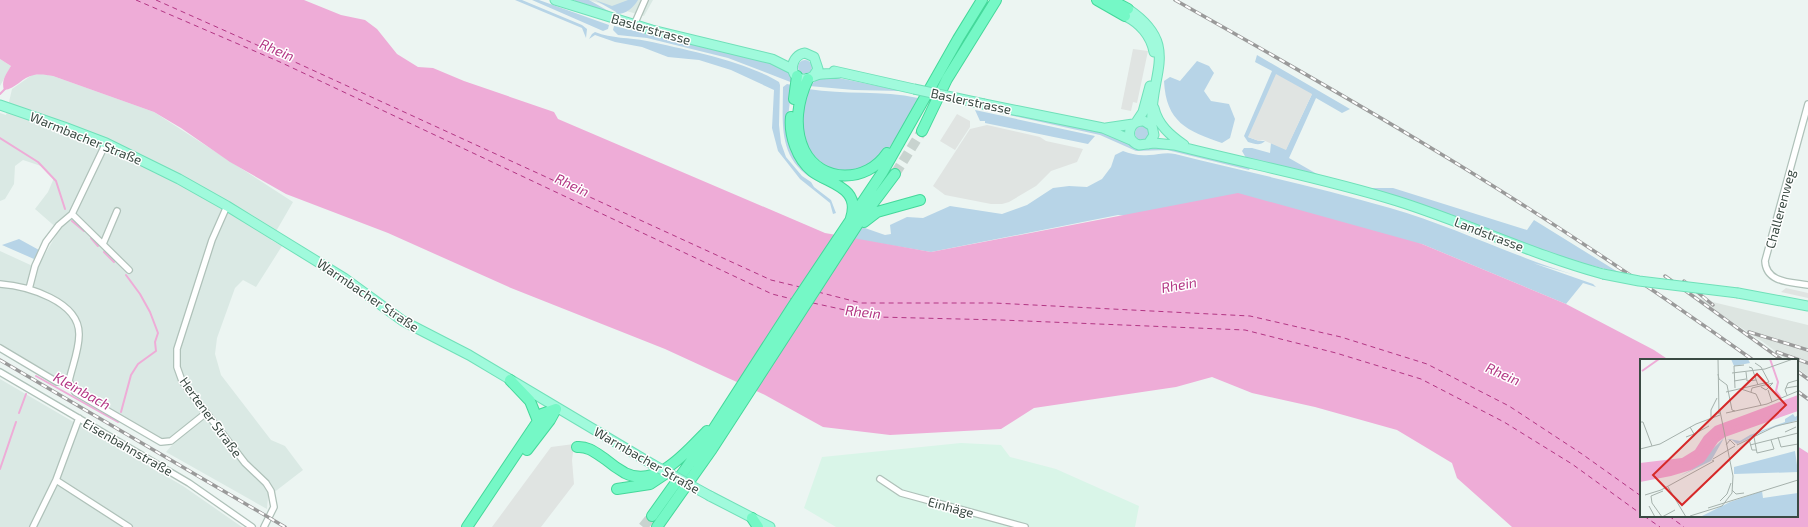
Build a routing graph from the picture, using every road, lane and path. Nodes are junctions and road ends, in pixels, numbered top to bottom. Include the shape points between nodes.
1 (555, 0) edge
2 (645, 0) edge
3 (982, 0) edge
4 (996, 0) edge
5 (1097, 0) edge
6 (1111, 0) edge
7 (1126, 12) junction
8 (634, 25) junction
9 (796, 57) junction
10 (772, 59) junction
11 (818, 65) junction
12 (794, 72) junction
13 (839, 73) junction
14 (811, 77) junction
15 (922, 102) junction
16 (1153, 104) junction
17 (1808, 104) edge
18 (0, 105) edge
19 (1135, 122) junction
20 (1153, 128) junction
21 (922, 130) tunnel mouth
22 (1116, 130) junction
23 (1131, 140) junction
24 (106, 144) junction
25 (1148, 144) junction
26 (1174, 145) junction
27 (1190, 149) junction
28 (895, 174) tunnel mouth
29 (920, 200) dead end
30 (228, 206) junction
31 (117, 211) dead end
32 (72, 214) junction
33 (858, 221) junction
34 (103, 244) junction
35 (129, 270) dead end
36 (0, 284) edge
37 (1808, 285) edge
38 (29, 289) junction
39 (1808, 306) edge
40 (798, 308) junction
41 (0, 348) edge
42 (0, 372) edge
43 (510, 380) junction
44 (69, 381) junction
45 (739, 398) junction
46 (556, 409) junction
47 (206, 413) junction
48 (724, 413) junction
49 (79, 418) junction
50 (538, 421) junction
51 (709, 436) junction
52 (577, 447) dead end
53 (691, 460) junction
54 (672, 479) dead end
55 (880, 479) dead end
56 (56, 480) junction
57 (617, 489) dead end
58 (652, 516) tunnel mouth
59 (755, 523) edge
60 (33, 527) edge
61 (129, 527) edge
62 (252, 527) edge
63 (264, 527) edge
64 (467, 527) edge
65 (473, 527) edge
66 (657, 527) tunnel mouth
67 (770, 527) edge
68 (1025, 527) edge

1 - 8 main road, Baslerstrasse
2 - 8 street
3 - 15 highway
4 - 21 highway via 947,79
5 - 7 highway
6 - 7 highway
7 - 16 main road via 1150,27 1157,41 1159,59
7 - 19 main road via 1144,30 1154,50 1153,74 1142,112
8 - 10 main road, Baslerstrasse
9 - 10 main road, Baslerstrasse
9 - 11 main road via 808,54 814,57
9 - 12 main road via 792,64
10 - 12 main road, Baslerstrasse
11 - 13 main road, Baslerstrasse
11 - 14 main road
12 - 14 main road
12 - 33 highway via 791,120 796,148 811,170 836,183 848,194
13 - 14 main road, Baslerstrasse
13 - 22 main road, Baslerstrasse, bridge
14 - 15 highway via 801,93 798,116 801,142 813,162 839,175 860,174 878,165
15 - 33 highway
16 - 20 main road
16 - 27 main road via 1163,127
17 - 37 street, Challerenweg via 1765,261 1768,272 1776,279
18 - 24 main road, Warmbacher Straße via 64,126
19 - 20 main road via 1147,122
19 - 22 main road
19 - 23 main road via 1129,133
20 - 25 main road via 1153,138
20 - 26 main road, Landstrasse
22 - 23 main road, Baslerstrasse
23 - 25 main road via 1139,145
24 - 30 main road, Warmbacher Straße via 165,171
24 - 32 street
25 - 26 main road, Landstrasse
26 - 27 main road, Landstrasse
27 - 39 main road, Landstrasse, bridge via 1396,200 1555,260 1603,274 1738,293
28 - 33 highway
29 - 33 highway via 877,212
30 - 43 main road, Warmbacher Straße via 349,281 403,321
30 - 47 street, Hertener Straße via 212,240 180,338 176,358 182,382
31 - 34 street
32 - 34 street
32 - 38 street via 58,225 46,242 35,266
33 - 40 highway
33 - 40 highway via 847,242
34 - 35 street
36 - 38 street
38 - 44 street via 51,298 69,310 76,320 79,335
40 - 45 highway
41 - 44 street via 57,382
42 - 49 street, Eisenbahnstraße
43 - 46 main road, Warmbacher Straße
43 - 50 highway via 530,401
44 - 47 street via 75,392 161,442 171,440 184,432
45 - 48 highway
45 - 66 highway via 705,460
46 - 50 highway via 542,414
46 - 59 main road, Warmbacher Straße, bridge
46 - 65 highway
47 - 63 street, Hertener Straße via 245,463 271,491 274,507
48 - 51 highway
48 - 52 highway via 684,453 657,474 633,476 587,448
49 - 56 street
49 - 62 street, Eisenbahnstraße via 189,483
50 - 64 highway
51 - 53 highway
51 - 57 highway via 659,479 643,485
53 - 54 highway
53 - 58 highway
55 - 68 street, Einhäge via 901,493
56 - 60 street
56 - 61 street
59 - 67 main road, Warmbacher Straße

